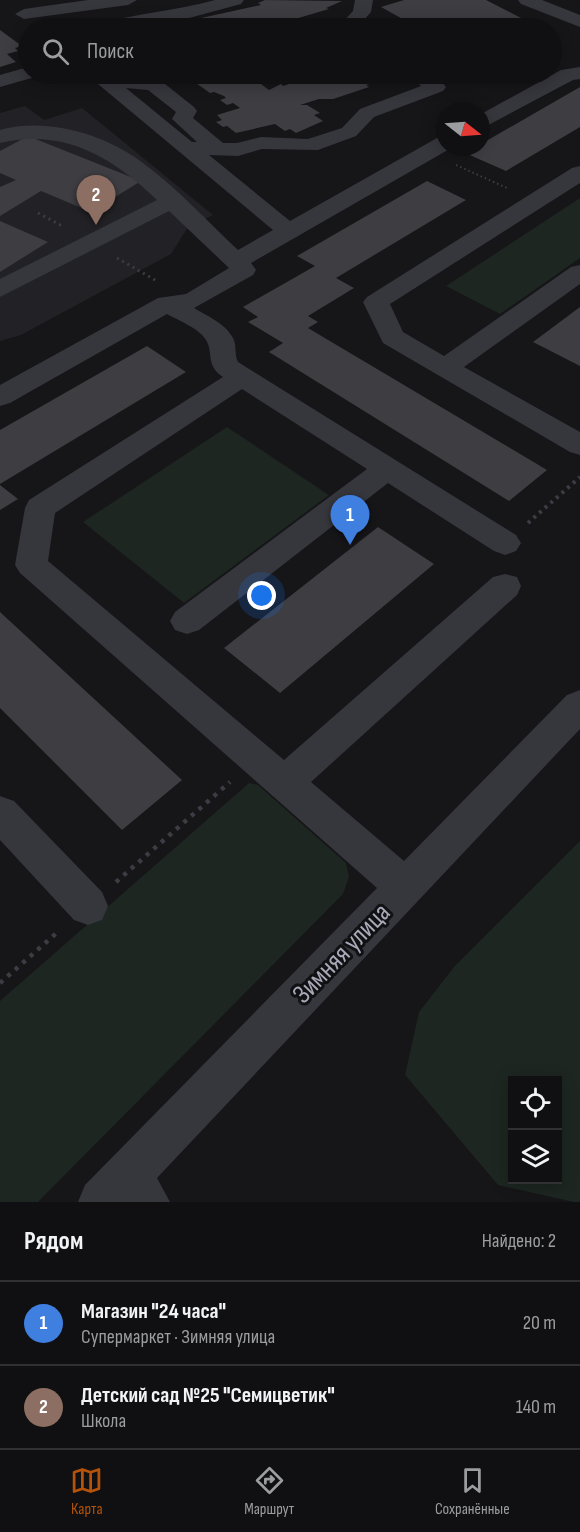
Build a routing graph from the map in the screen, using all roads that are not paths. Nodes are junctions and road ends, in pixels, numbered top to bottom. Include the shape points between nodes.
1 (7, 0) edge
2 (128, 0) edge
3 (235, 0) edge
4 (364, 0) edge
5 (527, 0) edge
6 (24, 14) junction
7 (29, 18) edge
8 (150, 18) edge
9 (356, 18) edge
10 (580, 22) edge
11 (580, 73) edge
12 (18, 76) edge
13 (562, 77) edge
14 (0, 81) edge
15 (108, 84) edge
16 (153, 84) edge
17 (432, 84) edge
18 (550, 84) edge
19 (490, 118) edge
20 (0, 137) edge
21 (436, 149) edge
22 (221, 154) junction
23 (580, 172) edge
24 (172, 201) junction
25 (288, 231) junction
26 (236, 261) junction
27 (580, 272) edge
28 (0, 289) edge
29 (167, 303) junction
30 (445, 368) junction
31 (242, 378) junction
32 (0, 397) edge
33 (579, 443) edge
34 (386, 470) junction
35 (505, 543) dead end
36 (505, 586) dead end
37 (187, 621) dead end
38 (580, 705) edge
39 (285, 783) junction
40 (0, 813) edge
41 (405, 887) junction
42 (88, 906) road end
43 (125, 1194) edge

1 - 6 street
2 - 6 street
3 - 8 street via 178,16
4 - 9 street
5 - 10 street
6 - 7 street
11 - 13 street
12 - 14 street
15 - 22 street via 186,148
16 - 22 street via 187,111 182,119
17 - 22 street via 436,87 367,113 348,132 310,146 261,143
18 - 19 street
20 - 24 street via 30,130 61,135 135,167
21 - 25 street
22 - 25 street
23 - 30 street via 376,302 392,337
24 - 26 street
24 - 28 street
25 - 26 street
26 - 29 street via 243,270 192,301
27 - 30 street
29 - 31 street via 212,330 221,340 222,357 228,367
29 - 32 street
30 - 33 street
31 - 34 street
31 - 39 street via 40,508 31,565
34 - 35 street
34 - 37 street
36 - 39 street
38 - 41 street, Зимняя улица
39 - 41 street
40 - 42 street
41 - 43 street, Зимняя улица

